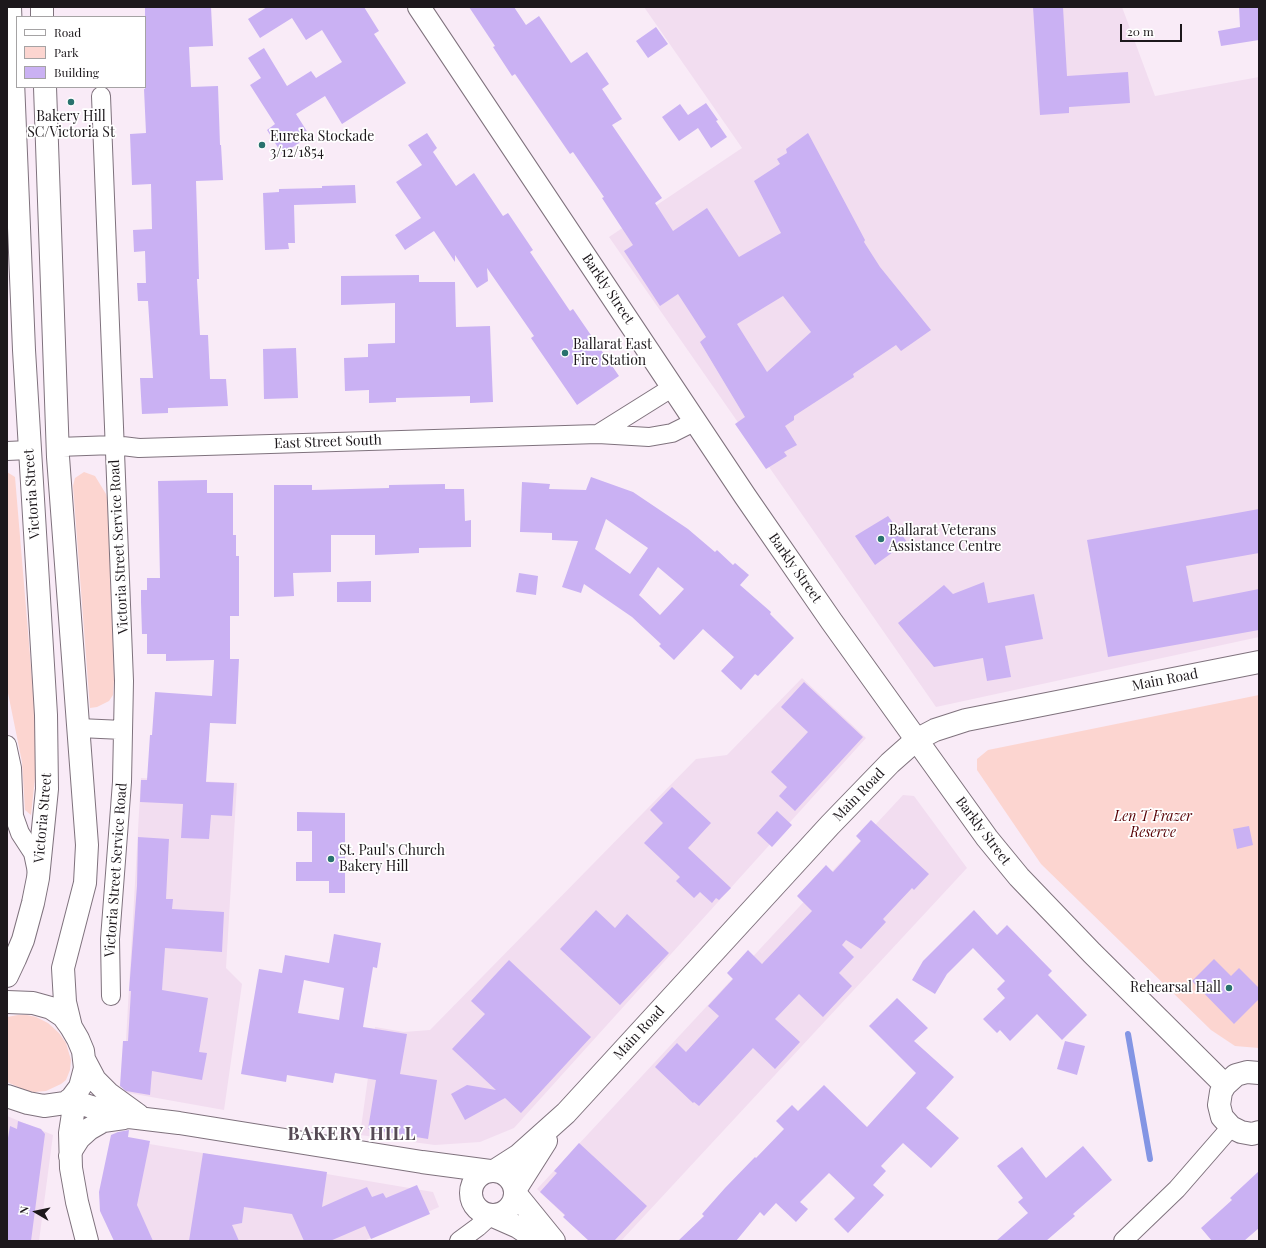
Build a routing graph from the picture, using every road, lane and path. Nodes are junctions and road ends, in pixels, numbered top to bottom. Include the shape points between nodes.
1 (10, 7) edge
2 (419, 7) edge
3 (45, 88) edge
4 (101, 96) dead end
5 (673, 387) junction
6 (696, 421) junction
7 (598, 434) junction
8 (114, 445) junction
9 (58, 447) junction
10 (7, 450) edge
11 (29, 450) junction
12 (1259, 662) edge
13 (79, 728) junction
14 (124, 730) junction
15 (916, 740) junction
16 (7, 745) edge
17 (38, 878) junction
18 (7, 976) edge
19 (111, 996) dead end
20 (7, 1002) edge
21 (71, 1027) junction
22 (85, 1061) junction
23 (1259, 1073) edge
24 (1225, 1085) junction
25 (7, 1096) edge
26 (73, 1099) junction
27 (566, 1113) junction
28 (146, 1119) junction
29 (1231, 1127) junction
30 (1259, 1132) edge
31 (70, 1156) junction
32 (422, 1162) junction
33 (492, 1171) junction
34 (515, 1192) junction
35 (485, 1212) junction
36 (87, 1241) edge
37 (459, 1241) edge
38 (538, 1241) edge
39 (554, 1241) edge
40 (1123, 1241) edge

1 - 11 street, Victoria Street
2 - 5 street, Barkly Street
3 - 9 street, Victoria Street
4 - 8 street, Victoria Street Service Road
5 - 6 street, Barkly Street
5 - 7 street
6 - 7 street, East Street South via 660,436
6 - 15 street, Barkly Street via 745,496
7 - 8 street, East Street South via 139,448
8 - 9 street, East Street South
8 - 14 street, Victoria Street Service Road
9 - 13 street, Victoria Street
10 - 11 street
11 - 17 street, Victoria Street via 48,789
12 - 15 street, Main Road via 966,720 935,730
13 - 14 street
13 - 21 street, Victoria Street via 87,861 85,883 63,968 65,1002
14 - 19 street, Victoria Street Service Road via 110,939
15 - 24 street, Barkly Street via 987,838 1019,877
15 - 27 street, Main Road via 890,762 830,825
16 - 17 street via 12,768 14,816 20,833 33,853
17 - 18 street, Victoria Street via 23,940
20 - 21 street via 45,1006 63,1016
21 - 22 street via 81,1045
22 - 26 street via 80,1087
22 - 28 street via 95,1080 109,1094
23 - 24 street via 1247,1072 1236,1075
24 - 29 street via 1219,1104 1222,1117
25 - 26 street via 44,1106 65,1103
26 - 28 street via 111,1113
26 - 31 street
27 - 33 street, Main Road via 519,1155
27 - 34 street, Main Road via 534,1158
28 - 31 street via 117,1118 99,1123 79,1138
28 - 32 street via 179,1122
29 - 30 street via 1240,1132
29 - 40 street via 1177,1189
31 - 36 street via 77,1202
32 - 33 street
32 - 35 street via 457,1180
33 - 34 street via 502,1172 508,1176
33 - 35 street, Main Road via 482,1173 471,1186 470,1195
34 - 35 street, Main Road via 514,1200 506,1211
34 - 39 street
35 - 37 street via 473,1231
35 - 38 street via 518,1227

